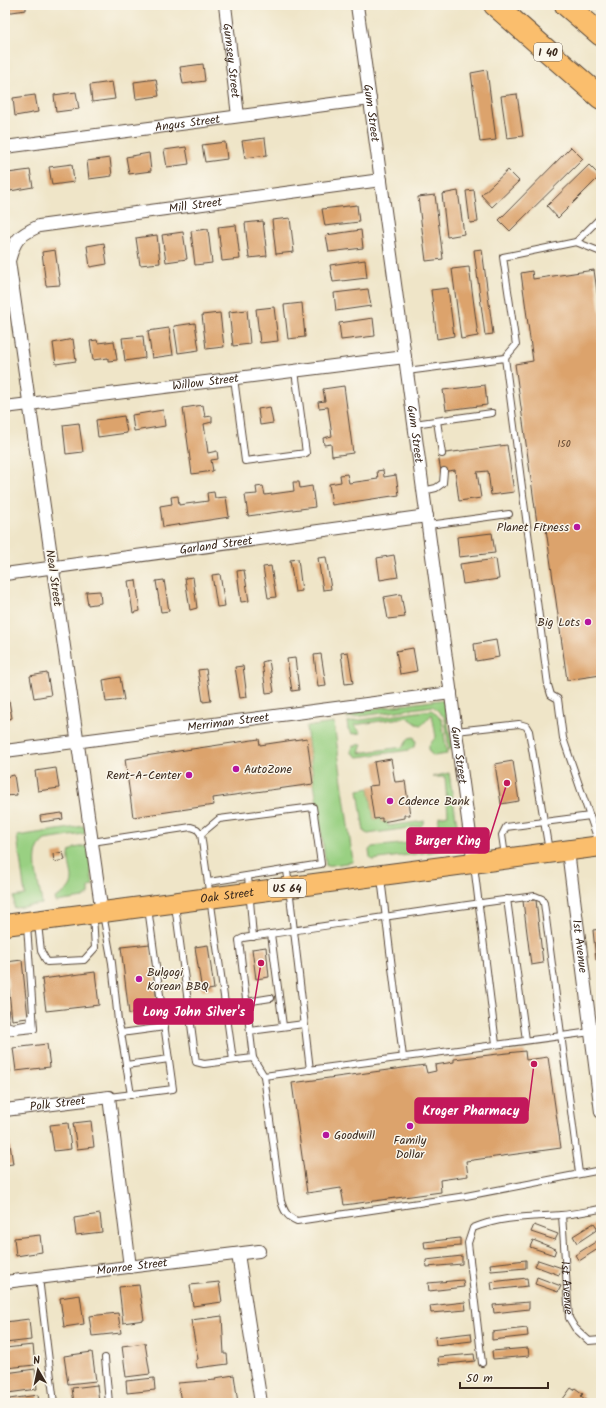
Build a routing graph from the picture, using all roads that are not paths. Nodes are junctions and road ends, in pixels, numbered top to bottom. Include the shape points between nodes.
1 (225, 5) edge
2 (357, 5) edge
3 (494, 5) edge
4 (566, 5) edge
5 (601, 35) edge
6 (601, 98) edge
7 (370, 99) junction
8 (238, 116) junction
9 (5, 147) edge
10 (381, 180) junction
11 (601, 217) edge
12 (14, 242) joint
13 (576, 242) junction
14 (601, 252) edge
15 (405, 357) junction
16 (505, 358) junction
17 (295, 371) junction
18 (407, 372) junction
19 (234, 378) junction
20 (29, 404) junction
21 (5, 407) edge
22 (492, 413) dead end
23 (437, 421) junction
24 (414, 424) junction
25 (442, 454) dead end
26 (444, 471) dead end
27 (423, 491) junction
28 (509, 514) dead end
29 (428, 521) junction
30 (52, 568) junction
31 (5, 574) edge
32 (451, 693) junction
33 (456, 731) junction
34 (77, 741) junction
35 (5, 751) edge
36 (590, 816) junction
37 (544, 822) junction
38 (201, 834) junction
39 (92, 842) junction
40 (600, 846) edge
41 (559, 853) junction
42 (506, 859) junction
43 (474, 864) junction
44 (317, 874) junction
45 (381, 876) junction
46 (288, 879) junction
47 (248, 885) junction
48 (210, 890) junction
49 (507, 899) junction
50 (175, 903) junction
51 (478, 903) junction
52 (148, 907) junction
53 (98, 913) junction
54 (386, 917) junction
55 (32, 922) junction
56 (5, 925) edge
57 (293, 931) junction
58 (271, 934) junction
59 (254, 936) junction
60 (30, 963) junction
61 (271, 998) dead end
62 (246, 1002) junction
63 (5, 1012) edge
64 (304, 1024) junction
65 (283, 1026) junction
66 (165, 1027) junction
67 (596, 1030) edge
68 (250, 1031) junction
69 (5, 1032) edge
70 (122, 1033) junction
71 (561, 1035) junction
72 (526, 1040) junction
73 (496, 1044) junction
74 (403, 1057) junction
75 (253, 1058) junction
76 (169, 1059) junction
77 (233, 1060) junction
78 (126, 1065) junction
79 (310, 1070) junction
80 (264, 1076) junction
81 (131, 1095) junction
82 (109, 1097) junction
83 (5, 1110) edge
84 (601, 1112) edge
85 (601, 1170) edge
86 (579, 1173) junction
87 (601, 1209) edge
88 (562, 1215) junction
89 (259, 1251) dead end
90 (238, 1254) junction
91 (130, 1267) junction
92 (39, 1278) junction
93 (5, 1282) edge
94 (601, 1340) edge
95 (105, 1358) dead end
96 (482, 1363) dead end
97 (54, 1403) edge
98 (109, 1403) edge
99 (261, 1403) edge

1 - 8 street, Gurnsey Street
2 - 7 street, Gum Street
3 - 6 highway, I 40
4 - 5 highway
7 - 8 street, Angus Street
7 - 10 street, Gum Street
8 - 9 street, Angus Street
10 - 12 street, Mill Street via 39,226
10 - 15 street, Gum Street
11 - 13 lane
12 - 20 street, Neal Street via 9,261
13 - 14 lane
13 - 16 lane via 503,258 516,345
15 - 17 street, Willow Street
15 - 18 street, Gum Street
16 - 18 lane
16 - 36 lane via 548,684 551,695 558,699 563,738
17 - 19 street, Willow Street
17 - 19 lane via 306,453 245,461
18 - 24 street, Gum Street
19 - 20 street, Willow Street
20 - 21 street, Willow Street
20 - 30 street, Neal Street
22 - 23 lane
23 - 24 lane
23 - 25 lane
24 - 27 street, Gum Street
26 - 27 lane via 443,483 436,488
27 - 29 street, Gum Street
28 - 29 lane
29 - 30 street, Garland Street
29 - 32 street, Gum Street
30 - 31 street, Garland Street
30 - 34 street, Neal Street
32 - 33 street, Gum Street
32 - 34 street, Merriman Street
33 - 37 lane via 519,724 526,726 531,738
33 - 43 street, Gum Street
34 - 35 street, Merriman Street
34 - 39 street, Neal Street
36 - 37 lane
36 - 40 lane
37 - 41 lane
37 - 42 lane via 506,827 502,835
38 - 39 lane via 191,827
38 - 44 lane via 219,819 313,807 321,864
38 - 48 lane
39 - 53 street, Neal Street
40 - 41 highway, US 64
41 - 42 highway, Oak Street / US 64
41 - 67 street, 1st Avenue
42 - 43 highway, Oak Street / US 64
43 - 45 highway, Oak Street / US 64
43 - 51 lane
44 - 45 highway, Oak Street / US 64
44 - 46 highway, Oak Street / US 64
45 - 54 lane
46 - 47 highway, Oak Street / US 64
46 - 57 lane
47 - 48 highway, Oak Street / US 64
47 - 59 lane
48 - 50 highway, Oak Street / US 64
48 - 77 lane
49 - 51 lane
49 - 71 lane via 535,896 544,903
49 - 72 lane
50 - 52 highway, Oak Street / US 64
50 - 77 lane via 196,1062 204,1064
51 - 54 lane
51 - 73 lane
52 - 53 highway, Oak Street / US 64
52 - 66 lane
53 - 55 highway, Oak Street / US 64
53 - 55 lane via 95,948 84,960 47,962
53 - 70 lane via 112,963 118,1020
54 - 57 lane
54 - 74 lane
55 - 56 highway, Oak Street / US 64
55 - 60 lane
57 - 58 lane
57 - 64 lane
58 - 59 lane
58 - 65 lane
59 - 62 lane via 238,940
60 - 63 lane via 26,973 30,1024 13,1027 6,1025
60 - 69 lane via 34,1029
61 - 62 lane
62 - 68 lane
64 - 65 lane
64 - 79 lane
65 - 68 lane
66 - 70 lane
66 - 76 lane
67 - 71 lane
67 - 84 street, 1st Avenue
68 - 75 lane
70 - 78 lane
71 - 72 lane
71 - 86 lane
72 - 73 lane
73 - 74 lane
74 - 79 lane
75 - 77 lane
75 - 80 lane
76 - 78 lane
76 - 81 lane via 173,1089
78 - 81 lane
79 - 80 lane
80 - 86 lane via 280,1201 289,1218 297,1221 466,1196
81 - 82 lane
82 - 83 street, Polk Street
82 - 91 street
85 - 86 lane
87 - 88 lane
88 - 94 lane, 1st Avenue via 569,1318 575,1328 589,1341
88 - 96 lane via 525,1216 490,1221 473,1228 468,1243
89 - 90 street, Monroe Street
90 - 91 street, Monroe Street
90 - 99 street
91 - 92 street, Monroe Street
92 - 93 street, Monroe Street
92 - 97 lane
95 - 98 lane

